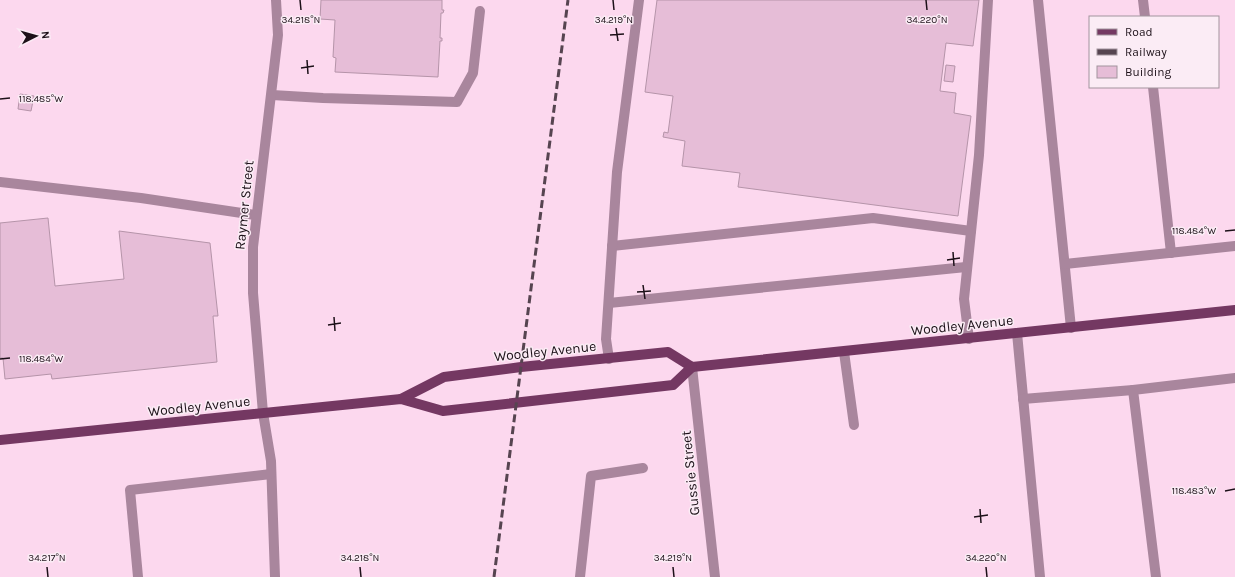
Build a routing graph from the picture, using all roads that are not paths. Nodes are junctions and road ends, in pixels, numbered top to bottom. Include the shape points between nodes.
1 (276, 0) edge
2 (639, 0) edge
3 (988, 0) edge
4 (1038, 0) edge
5 (1144, 0) edge
6 (480, 11) dead end
7 (1145, 16) edge
8 (1153, 88) edge
9 (272, 95) junction
10 (0, 182) edge
11 (255, 215) junction
12 (971, 231) junction
13 (612, 246) junction
14 (1235, 246) edge
15 (1171, 253) junction
16 (1065, 264) junction
17 (966, 267) junction
18 (609, 303) junction
19 (1235, 310) edge
20 (1071, 328) junction
21 (1017, 334) junction
22 (968, 339) junction
23 (844, 352) junction
24 (608, 359) junction
25 (692, 367) junction
26 (1235, 378) edge
27 (1134, 390) junction
28 (401, 399) junction
29 (1023, 400) junction
30 (263, 413) junction
31 (854, 425) dead end
32 (0, 440) edge
33 (643, 468) dead end
34 (271, 474) junction
35 (138, 577) edge
36 (275, 577) edge
37 (580, 577) edge
38 (715, 577) edge
39 (1040, 577) edge
40 (1156, 577) edge

1 - 9 street, Raymer Street via 278,35
2 - 13 street via 617,172
3 - 12 street via 979,155
4 - 16 street
5 - 7 street
6 - 9 street via 473,73 457,102
8 - 15 street
9 - 11 street, Raymer Street
10 - 11 street via 141,198
11 - 30 street, Raymer Street via 253,293
12 - 13 street via 873,218
12 - 17 street
13 - 18 street
14 - 15 street
15 - 16 street
16 - 20 street
17 - 18 street
17 - 22 street via 964,299
18 - 24 street via 606,339
19 - 20 main road, Woodley Avenue
20 - 21 main road, Woodley Avenue
21 - 22 main road, Woodley Avenue
21 - 29 street
22 - 23 main road, Woodley Avenue
23 - 25 main road, Woodley Avenue
23 - 31 street
24 - 25 main road, Woodley Avenue via 668,352
24 - 28 main road, Woodley Avenue via 444,377
25 - 28 main road, Woodley Avenue via 673,385 443,411
25 - 38 street, Gussie Street
26 - 27 street
27 - 29 street
27 - 40 street
28 - 30 main road, Woodley Avenue
29 - 39 street
30 - 32 main road, Woodley Avenue
30 - 34 street, Raymer Street
33 - 37 street via 590,476
34 - 35 street via 130,490
34 - 36 street, Raymer Street

